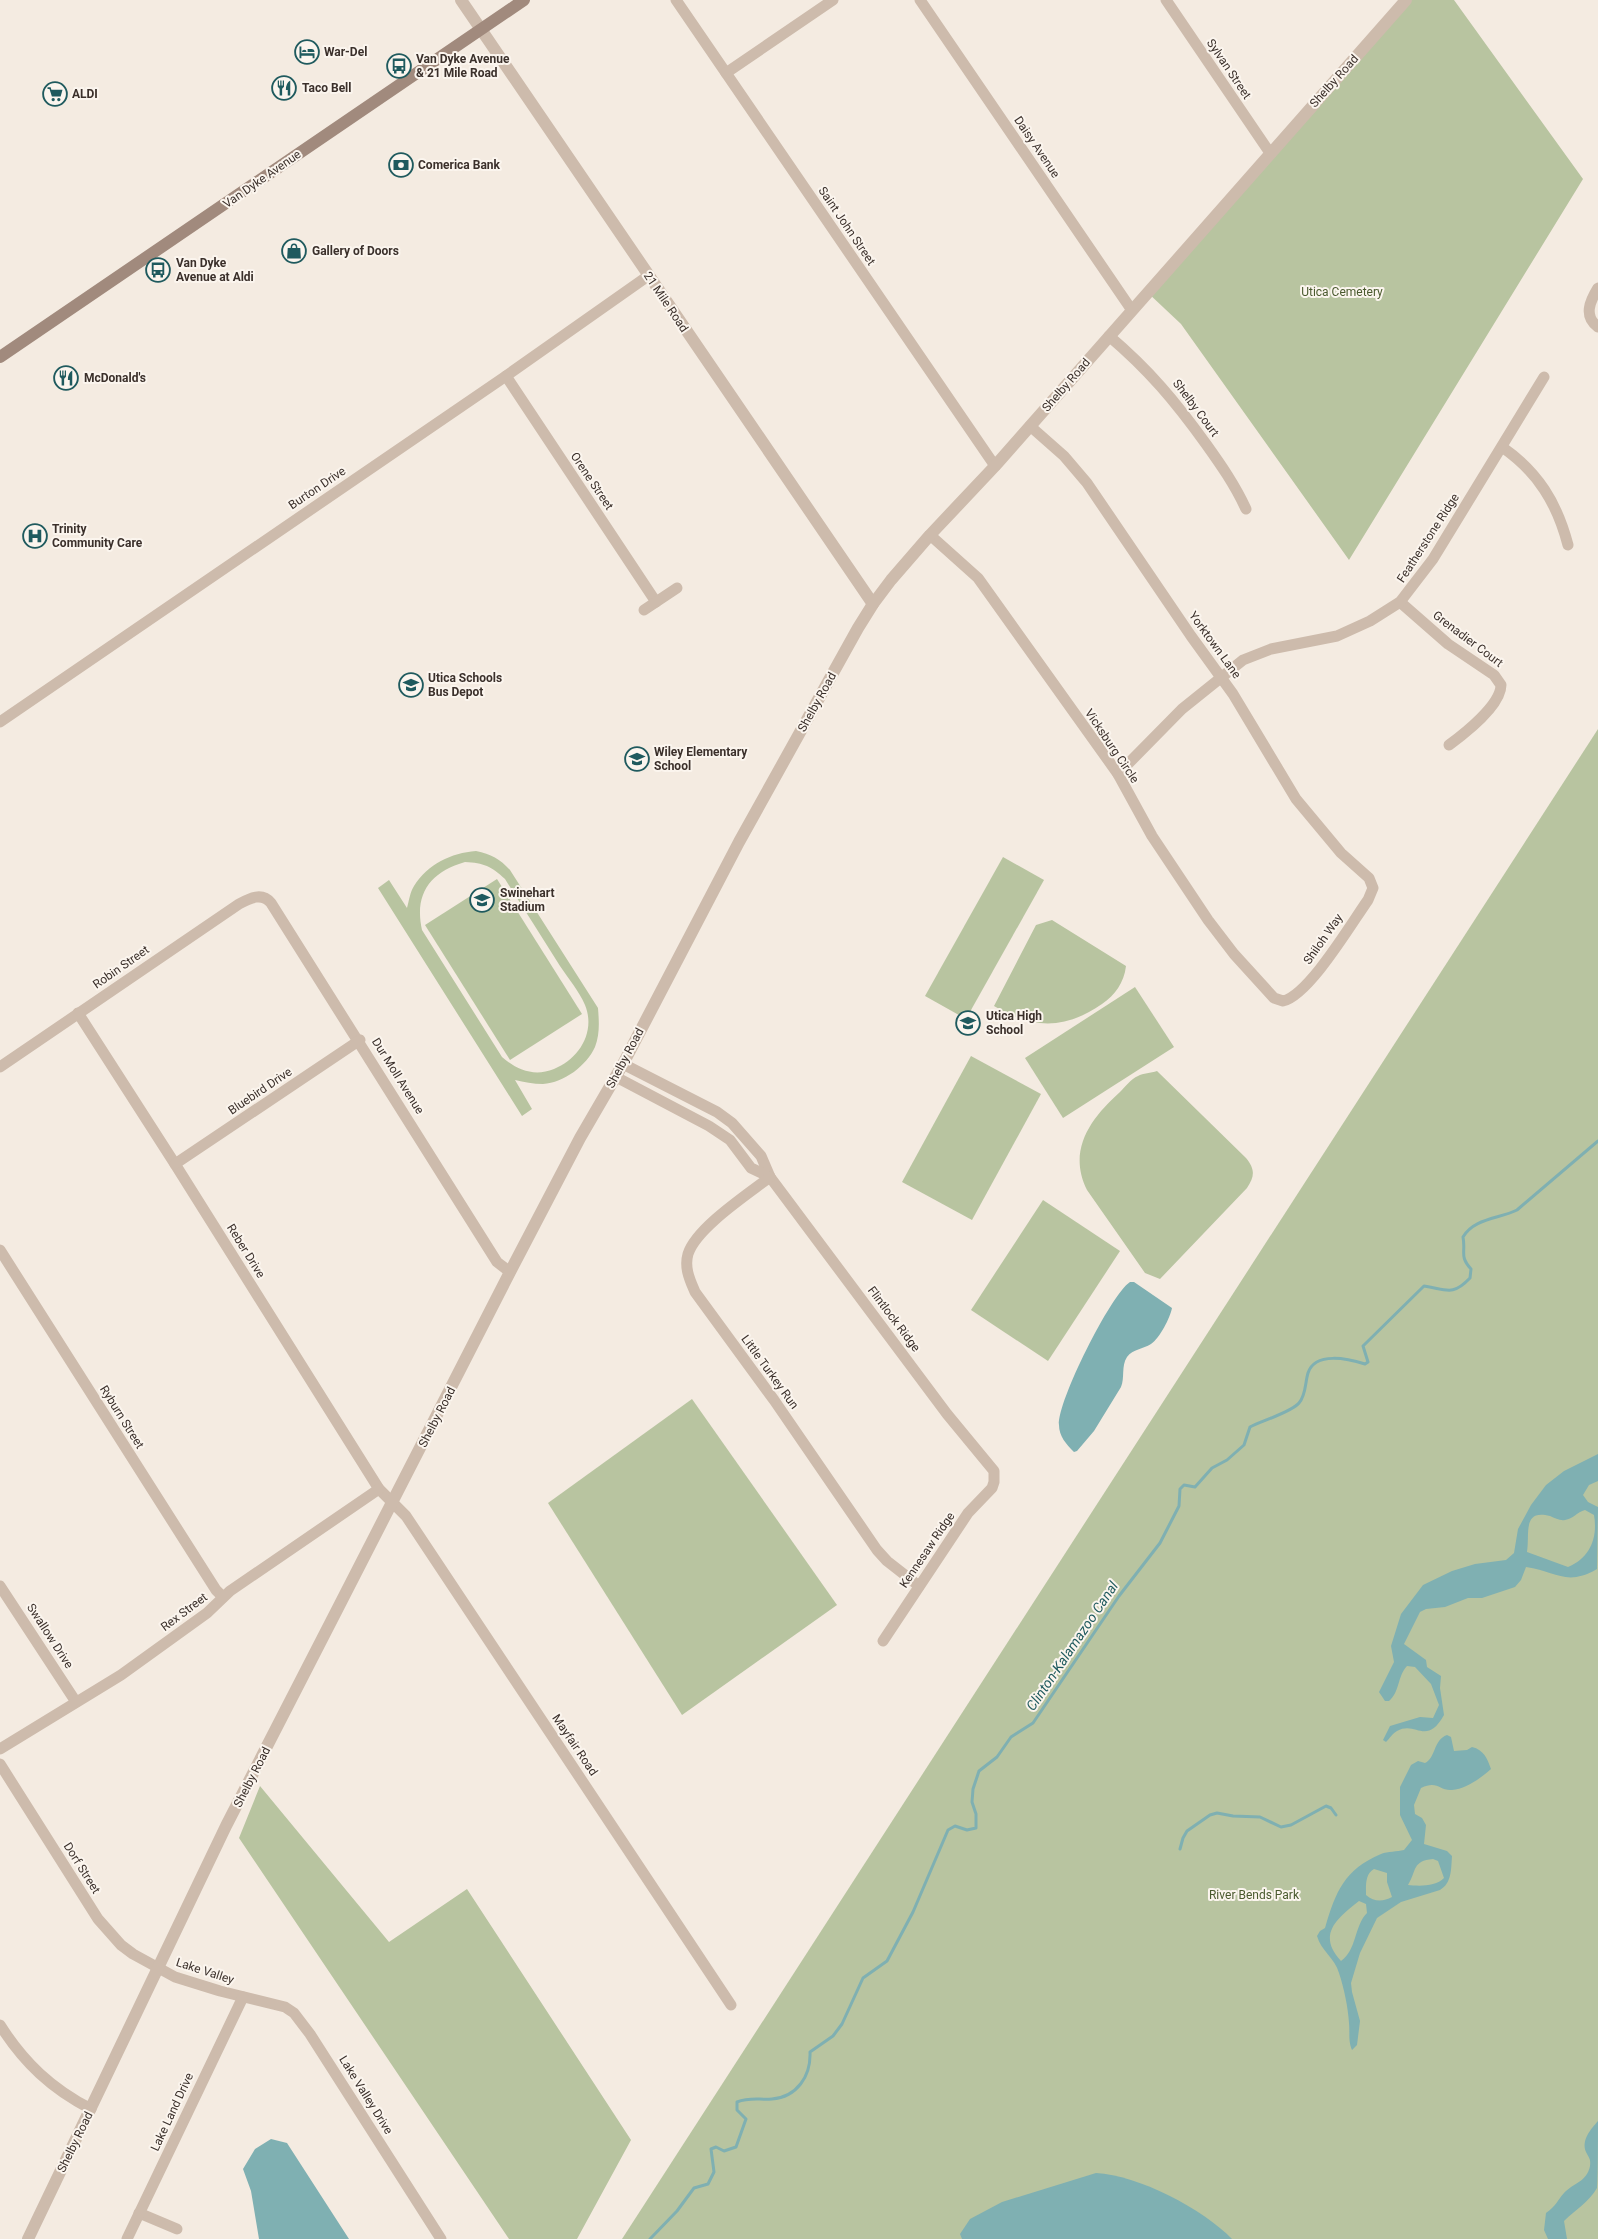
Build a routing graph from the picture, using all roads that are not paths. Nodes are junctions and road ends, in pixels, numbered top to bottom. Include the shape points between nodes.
1 (461, 0) edge
2 (524, 0) edge
3 (676, 0) edge
4 (833, 0) edge
5 (920, 0) edge
6 (1166, 0) edge
7 (1406, 0) edge
8 (480, 29) junction
9 (726, 73) junction
10 (1270, 153) junction
11 (648, 276) junction
12 (1598, 288) edge
13 (1131, 309) junction
14 (1598, 327) edge
15 (1109, 336) junction
16 (0, 357) edge
17 (506, 376) junction
18 (1544, 377) dead end
19 (1030, 426) junction
20 (1502, 447) junction
21 (995, 466) junction
22 (1246, 509) dead end
23 (930, 535) junction
24 (1568, 545) dead end
25 (677, 588) dead end
26 (656, 602) junction
27 (1400, 602) junction
28 (873, 604) junction
29 (644, 610) dead end
30 (1221, 676) junction
31 (0, 722) edge
32 (1449, 745) dead end
33 (1118, 774) junction
34 (1372, 883) joint
35 (260, 897) joint
36 (1283, 1001) joint
37 (78, 1013) junction
38 (360, 1040) junction
39 (623, 1064) junction
40 (0, 1067) edge
41 (616, 1077) junction
42 (711, 1109) junction
43 (703, 1122) junction
44 (175, 1164) junction
45 (770, 1177) junction
46 (0, 1250) edge
47 (510, 1272) junction
48 (995, 1476) joint
49 (379, 1489) junction
50 (393, 1502) junction
51 (0, 1586) edge
52 (919, 1586) junction
53 (223, 1597) junction
54 (884, 1641) dead end
55 (76, 1702) junction
56 (0, 1749) edge
57 (0, 1764) edge
58 (159, 1969) junction
59 (243, 1997) junction
60 (731, 2005) dead end
61 (0, 2025) edge
62 (91, 2109) junction
63 (139, 2213) junction
64 (177, 2229) dead end
65 (28, 2239) edge
66 (127, 2239) edge
67 (441, 2239) edge

1 - 8 street, 21 Mile Road
2 - 8 main road, Van Dyke Avenue
3 - 9 street, Saint John Street
4 - 9 street
5 - 13 street, Daisy Avenue
6 - 10 street, Sylvan Street
7 - 10 street, Shelby Road
8 - 11 street, 21 Mile Road
8 - 16 main road, Van Dyke Avenue
9 - 21 street, Saint John Street
10 - 13 street, Shelby Road
11 - 17 street, Burton Drive
11 - 28 street, 21 Mile Road
12 - 14 street via 1590,300 1589,317
13 - 15 street, Shelby Road
15 - 19 street, Shelby Road
15 - 22 street, Shelby Court via 1174,400 1234,485
17 - 26 street, Orene Street
17 - 31 street, Burton Drive
18 - 20 street, Featherstone Ridge
19 - 21 street, Shelby Road
19 - 30 street, Yorktown Lane via 1087,482
20 - 24 street via 1529,469 1548,493 1562,520
20 - 27 street, Featherstone Ridge via 1433,559
21 - 23 street, Shelby Road
23 - 28 street, Shelby Road
23 - 33 street, Vicksburg Circle via 978,578
25 - 26 street
26 - 29 street
27 - 30 street, Featherstone Ridge via 1350,631 1261,652
27 - 32 street, Grenadier Court via 1448,644 1494,676 1500,685 1498,695 1483,715
28 - 39 street, Shelby Road via 739,842
30 - 33 street, Featherstone Ridge via 1182,709
30 - 34 street, Yorktown Lane via 1296,799 1341,853
33 - 36 street, Vicksburg Circle via 1152,836 1208,920 1262,986 1274,998
34 - 36 street, Shiloh Way via 1368,900 1314,976 1299,993
35 - 37 street, Robin Street via 239,904
35 - 38 street, Dur Moll Avenue via 272,903
37 - 40 street, Robin Street
37 - 44 street, Reber Drive
38 - 44 street, Bluebird Drive
38 - 47 street, Dur Moll Avenue via 497,1262
39 - 41 street, Shelby Road
39 - 42 street, Flintlock Ridge
41 - 43 street, Flintlock Ridge
41 - 47 street, Shelby Road
42 - 43 street
42 - 45 street, Flintlock Ridge via 740,1130 762,1156
43 - 45 street, Flintlock Ridge via 730,1140 751,1168
44 - 49 street, Reber Drive
45 - 48 street, Flintlock Ridge via 947,1414 989,1463
45 - 52 street, Little Turkey Run via 732,1206 696,1240 688,1255 688,1278 877,1550
46 - 53 street, Ryburn Street
47 - 50 street, Shelby Road
48 - 52 street, Kennesaw Ridge via 992,1488 968,1513
49 - 50 street, Reber Drive
49 - 53 street, Rex Street
50 - 58 street, Shelby Road via 231,1818
50 - 60 street, Mayfair Road via 406,1516
51 - 55 street, Swallow Drive
52 - 54 street, Kennesaw Ridge
53 - 55 street, Rex Street via 207,1613 105,1686
55 - 56 street, Rex Street
57 - 58 street, Dorf Street via 105,1928 132,1954
58 - 59 street, Lake Valley via 196,1984
58 - 62 street, Shelby Road
59 - 63 street, Lake Land Drive
59 - 67 street, Lake Valley Drive via 285,2007 302,2021
61 - 62 street via 36,2071 64,2094
62 - 65 street, Shelby Road
63 - 64 street
63 - 66 street, Lake Land Drive

